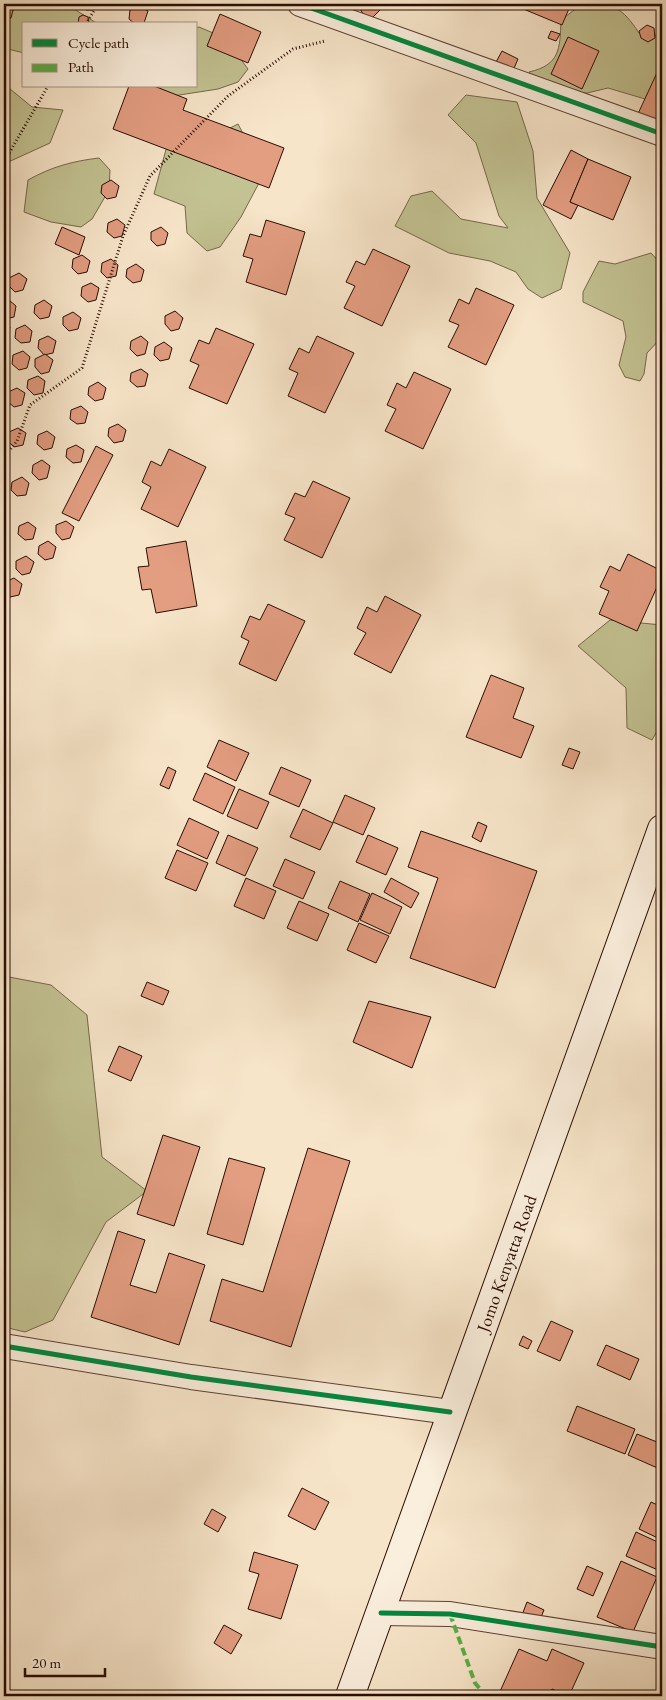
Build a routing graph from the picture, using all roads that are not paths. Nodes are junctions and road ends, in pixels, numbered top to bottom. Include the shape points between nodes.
1 (300, 4) edge
2 (662, 134) edge
3 (662, 829) edge
4 (4, 1346) edge
5 (450, 1412) junction
6 (381, 1613) junction
7 (662, 1647) edge
8 (350, 1696) edge

1 - 2 street
3 - 5 main road, Jomo Kenyatta Road
4 - 5 street via 191,1377
5 - 6 main road, Jomo Kenyatta Road
6 - 7 street via 450,1614
6 - 8 main road, Jomo Kenyatta Road

